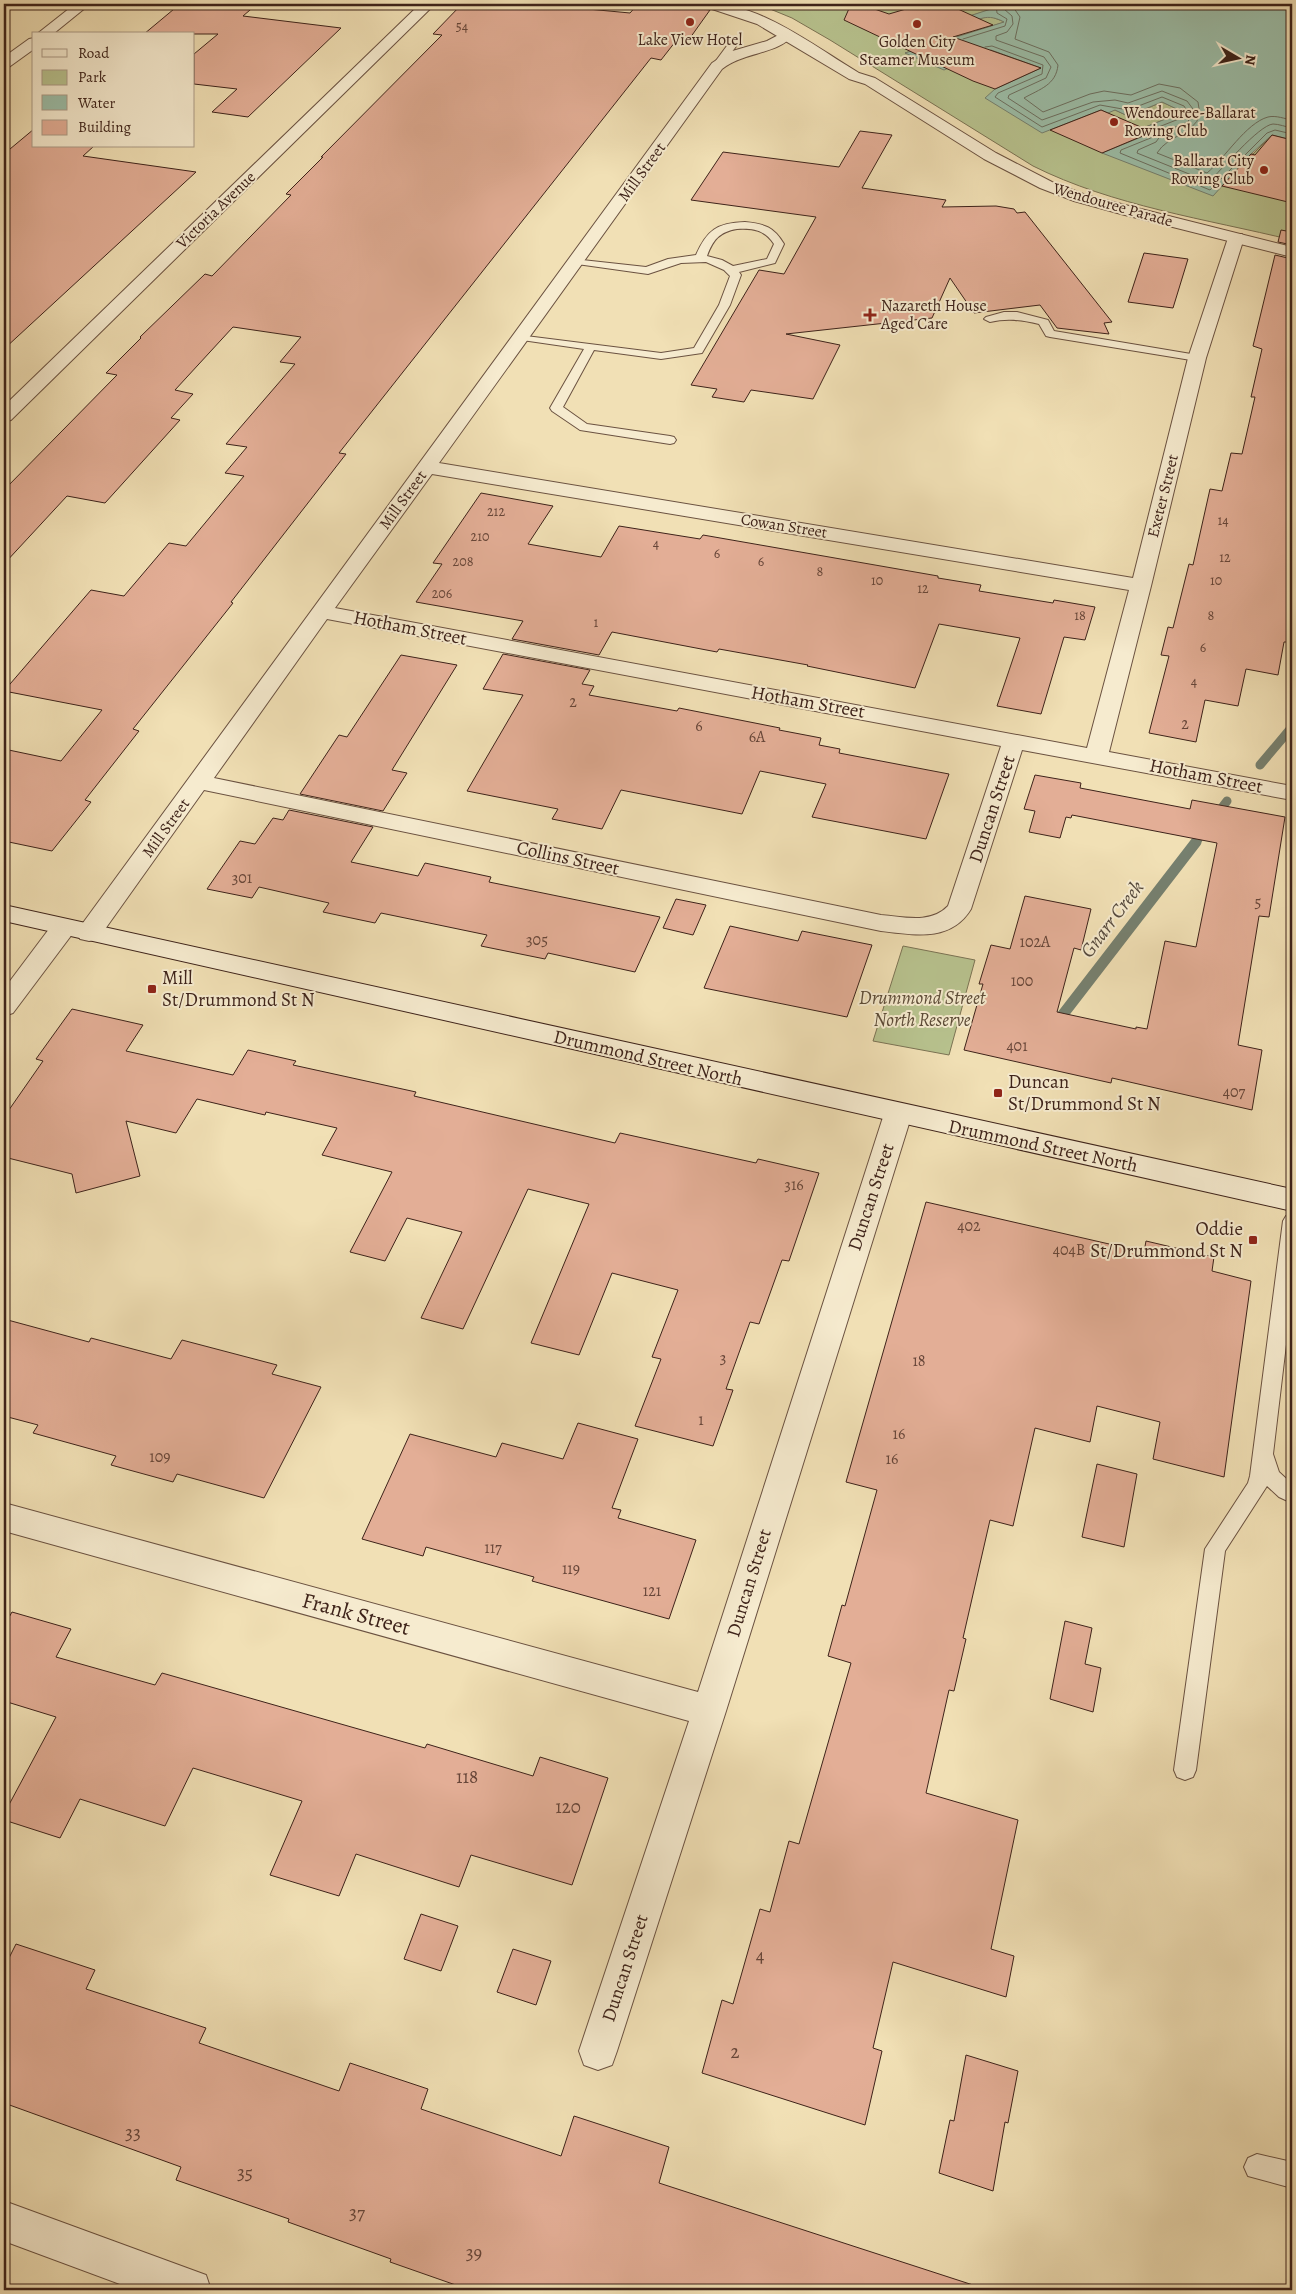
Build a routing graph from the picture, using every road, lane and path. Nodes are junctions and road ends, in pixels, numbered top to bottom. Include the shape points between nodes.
1 (83, 4) edge
2 (428, 4) edge
3 (711, 4) edge
4 (742, 4) edge
5 (47, 32) edge
6 (786, 35) junction
7 (803, 40) junction
8 (735, 41) dead end
9 (32, 43) edge
10 (4, 64) edge
11 (717, 66) junction
12 (1236, 238) junction
13 (1292, 252) edge
14 (700, 259) junction
15 (577, 261) junction
16 (732, 270) junction
17 (990, 319) dead end
18 (522, 337) junction
19 (590, 348) junction
20 (1197, 358) junction
21 (4, 416) edge
22 (670, 440) dead end
23 (427, 467) junction
24 (1141, 586) junction
25 (324, 612) junction
26 (1014, 740) junction
27 (1096, 756) junction
28 (200, 782) junction
29 (1292, 793) edge
30 (4, 914) edge
31 (938, 925) joint
32 (64, 927) junction
33 (89, 933) junction
34 (4, 1007) edge
35 (898, 1114) junction
36 (1292, 1200) edge
37 (1292, 1221) edge
38 (1264, 1443) junction
39 (1292, 1494) edge
40 (4, 1517) edge
41 (709, 1711) junction
42 (1185, 1770) dead end
43 (598, 2051) dead end
44 (1257, 2167) dead end
45 (1292, 2175) edge
46 (4, 2221) edge
47 (191, 2290) edge

1 - 5 street
2 - 21 street, Victoria Avenue
3 - 6 street, Wendouree Parade via 751,16
4 - 7 street, Wendouree Parade via 775,16
6 - 7 street, Wendouree Parade
6 - 11 street, Mill Street via 776,42 734,54
7 - 11 street
7 - 12 street, Wendouree Parade via 854,76 870,81 997,160 1046,185 1080,198
8 - 11 lane
9 - 10 street
11 - 15 street, Mill Street
12 - 13 street, Wendouree Parade
12 - 20 street, Exeter Street
14 - 15 lane via 676,259 648,271
14 - 16 lane
14 - 16 lane via 716,232 730,227 755,226 772,233 779,244 771,261
15 - 18 street, Mill Street
16 - 19 lane via 736,275 730,292 698,351 661,356 604,347
17 - 20 lane via 1002,314 1018,315 1044,322 1050,334
18 - 19 lane
18 - 23 street, Mill Street
19 - 22 lane via 556,408 584,427
20 - 24 street, Exeter Street
23 - 24 street, Cowan Street
23 - 25 street, Mill Street
24 - 27 street, Exeter Street
25 - 26 street, Hotham Street
25 - 28 street, Mill Street
26 - 27 street, Hotham Street
26 - 31 street, Duncan Street via 962,902 949,920
27 - 29 street, Hotham Street
28 - 31 street, Collins Street via 881,922 905,926
28 - 33 street, Mill Street
30 - 32 street, Drummond Street North
32 - 33 street, Drummond Street North
32 - 34 street
33 - 35 street, Drummond Street North
35 - 36 street, Drummond Street North
35 - 41 street, Duncan Street
37 - 38 lane
38 - 39 lane via 1264,1461 1271,1478
38 - 42 lane via 1257,1486 1214,1549
40 - 41 street, Frank Street
41 - 43 street, Duncan Street
44 - 45 lane
46 - 47 street

